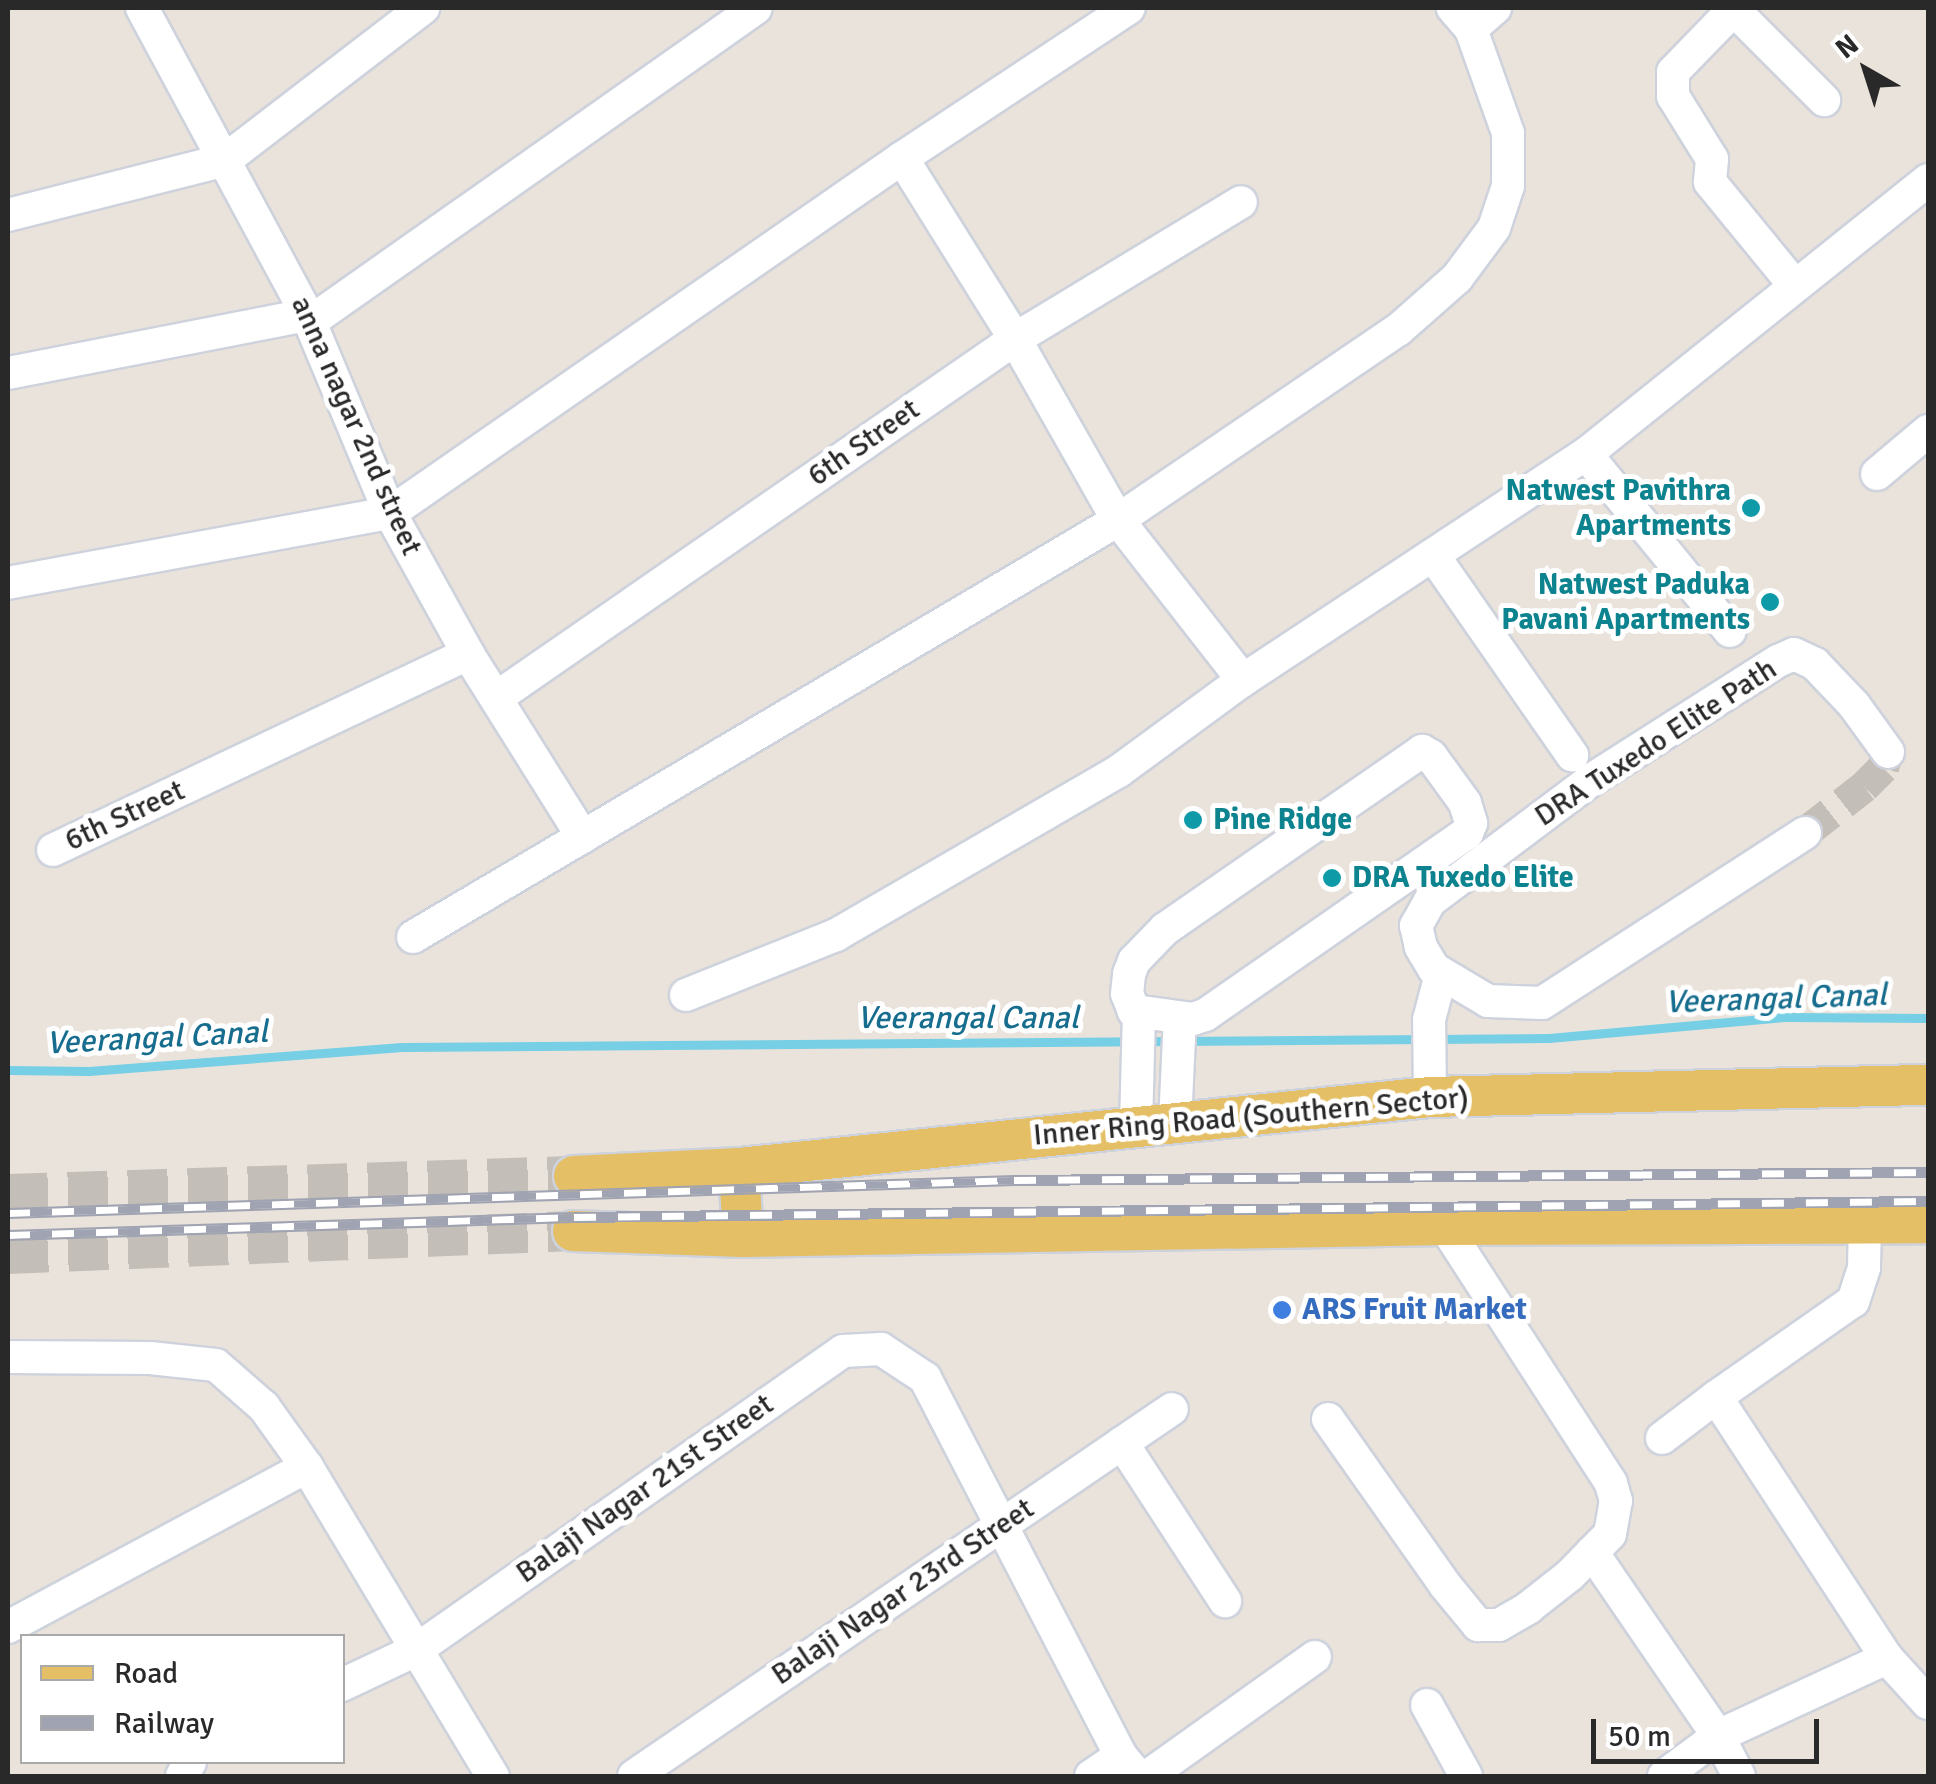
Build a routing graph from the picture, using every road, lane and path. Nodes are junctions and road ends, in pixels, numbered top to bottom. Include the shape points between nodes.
1 (142, 8) edge
2 (423, 8) edge
3 (756, 8) edge
4 (1129, 8) edge
5 (1734, 8) edge
6 (1473, 15) edge
7 (1824, 100) dead end
8 (902, 158) junction
9 (225, 160) junction
10 (1928, 180) edge
11 (1241, 202) dead end
12 (8, 215) edge
13 (1795, 286) junction
14 (309, 318) junction
15 (1015, 338) junction
16 (8, 373) edge
17 (1928, 431) edge
18 (1586, 454) junction
19 (1877, 474) dead end
20 (390, 514) junction
21 (1118, 520) junction
22 (1433, 554) junction
23 (8, 583) edge
24 (1730, 631) dead end
25 (468, 654) junction
26 (1243, 680) junction
27 (496, 698) junction
28 (1888, 752) dead end
29 (1572, 756) dead end
30 (1805, 833) tunnel mouth
31 (583, 837) junction
32 (54, 850) dead end
33 (413, 936) dead end
34 (1446, 978) junction
35 (686, 995) dead end
36 (1139, 1036) junction
37 (1180, 1037) junction
38 (1440, 1081) junction
39 (1928, 1085) edge
40 (1155, 1125) junction
41 (740, 1168) junction
42 (574, 1176) tunnel mouth
43 (1866, 1223) junction
44 (1928, 1223) edge
45 (1444, 1225) junction
46 (574, 1231) tunnel mouth
47 (743, 1237) junction
48 (8, 1358) edge
49 (1716, 1397) junction
50 (1172, 1409) dead end
51 (1328, 1419) dead end
52 (1662, 1438) dead end
53 (1122, 1443) junction
54 (307, 1467) junction
55 (999, 1527) junction
56 (1592, 1552) junction
57 (1225, 1602) dead end
58 (8, 1627) edge
59 (416, 1650) junction
60 (1314, 1657) dead end
61 (1888, 1658) junction
62 (345, 1685) edge
63 (1427, 1704) dead end
64 (1928, 1704) edge
65 (1718, 1736) junction
66 (1130, 1766) edge
67 (493, 1776) edge
68 (634, 1776) edge
69 (1092, 1776) edge
70 (1148, 1776) edge
71 (1466, 1776) edge
72 (1664, 1776) edge
73 (1738, 1776) edge

1 - 9 street, anna nagar 2nd street
2 - 9 street
3 - 14 street
4 - 8 street
5 - 7 street
5 - 13 street via 1673,72 1673,96 1712,158 1710,182
6 - 21 street via 1508,133 1508,186 1494,228 1457,278 1398,330
8 - 15 street
8 - 20 street
9 - 12 street
9 - 14 street, anna nagar 2nd street
10 - 13 street
11 - 15 street, 6th Street
13 - 18 street
14 - 16 street
14 - 20 street, anna nagar 2nd street
15 - 21 street
15 - 27 street, 6th Street
17 - 19 street
18 - 22 street
18 - 24 street
20 - 23 street
20 - 25 street, anna nagar 2nd street
21 - 26 street
21 - 31 street
22 - 26 street
22 - 29 street
25 - 27 street, anna nagar 2nd street
25 - 32 street, 6th Street
26 - 35 street via 1119,772 980,854 836,934
27 - 31 street, anna nagar 2nd street
28 - 34 street, DRA Tuxedo Elite Path via 1814,664 1794,654 1778,661 1591,780 1430,901 1416,926 1421,947
30 - 34 street via 1542,1002 1488,1001
31 - 33 street
34 - 38 street
36 - 37 street
36 - 37 street via 1128,1003 1129,974 1165,929 1415,752 1431,756 1469,812 1466,833
36 - 40 street
37 - 40 street
38 - 39 main road, Inner Ring Road (Southern Sector)
38 - 40 main road, Inner Ring Road (Southern Sector)
40 - 41 main road, Inner Ring Road (Southern Sector)
41 - 42 main road, Inner Ring Road (Southern Sector)
41 - 47 main road
43 - 44 main road
43 - 45 main road
43 - 49 street via 1864,1268 1853,1301
45 - 47 main road
45 - 56 street via 1611,1483 1616,1515 1610,1534
46 - 47 main road
48 - 54 street via 150,1358 216,1366 264,1407
49 - 52 street
49 - 61 street
50 - 53 street, Balaji Nagar 23rd Street
51 - 56 street via 1478,1624 1499,1625 1528,1608
53 - 55 street, Balaji Nagar 23rd Street
53 - 57 street
54 - 58 street
54 - 59 street
55 - 59 street, Balaji Nagar 21st Street via 925,1378 881,1349 843,1351
55 - 66 street
55 - 68 street, Balaji Nagar 23rd Street
56 - 65 street
59 - 62 street, Balaji Nagar 21st Street
59 - 67 street
60 - 70 street
61 - 64 street
61 - 65 street
63 - 71 street
65 - 72 street
65 - 73 street
66 - 69 street

